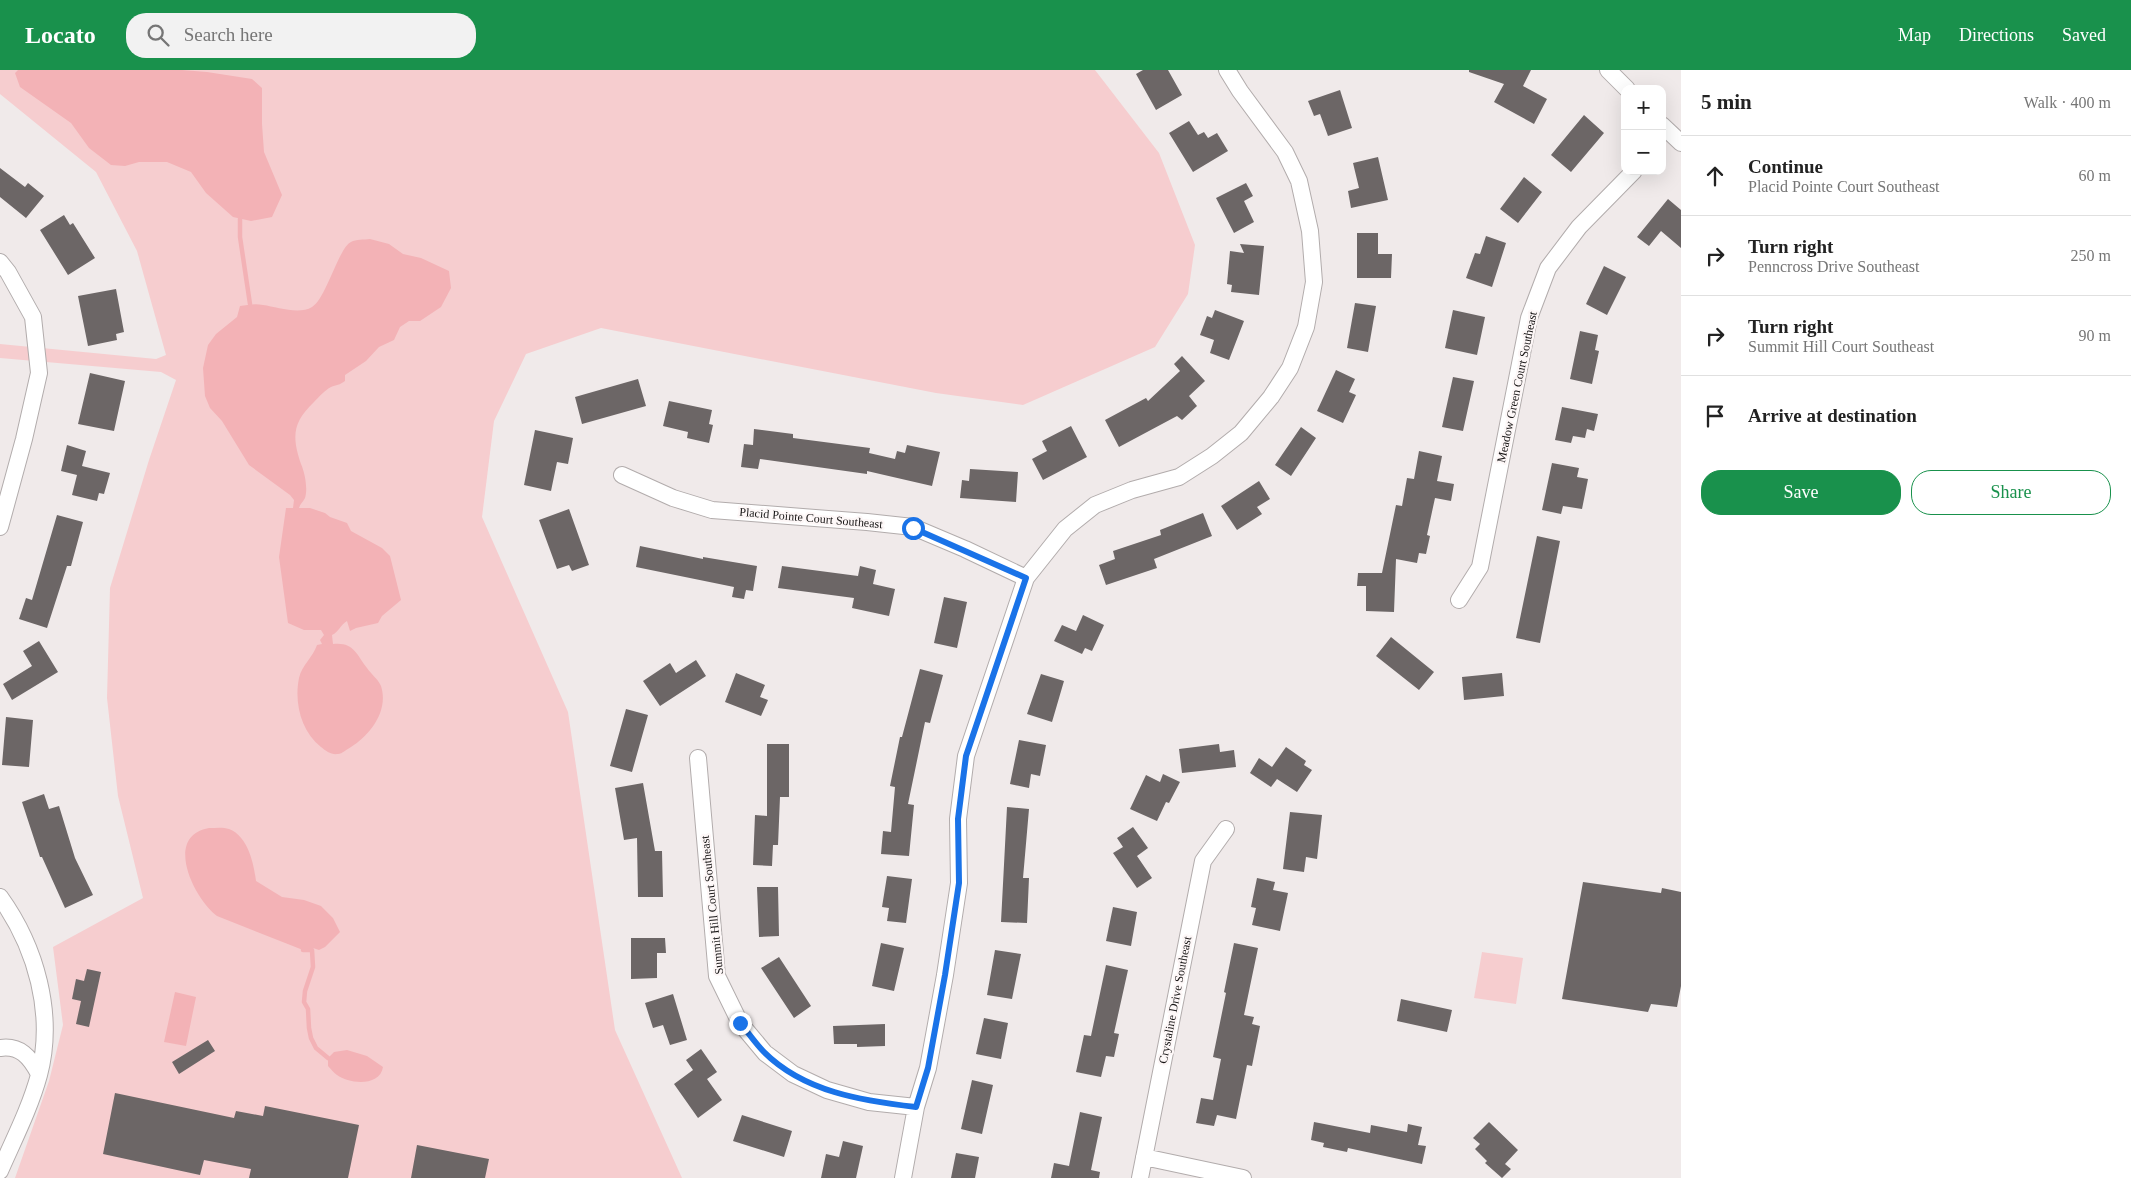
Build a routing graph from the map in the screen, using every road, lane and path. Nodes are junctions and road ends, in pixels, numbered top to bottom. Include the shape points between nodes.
1 (1228, 70) edge
2 (1608, 70) edge
3 (1623, 85) edge
4 (1630, 175) edge
5 (0, 262) edge
6 (622, 475) dead end
7 (0, 527) edge
8 (1026, 578) junction
9 (1459, 600) dead end
10 (698, 758) dead end
11 (1226, 828) dead end
12 (0, 897) edge
13 (0, 1048) edge
14 (39, 1074) junction
15 (916, 1107) junction
16 (1144, 1157) junction
17 (0, 1171) edge
18 (903, 1178) edge
19 (1140, 1178) edge
20 (1243, 1178) edge

1 - 8 street via 1285,152 1299,181 1310,231 1314,282 1306,327 1290,368 1242,433 1179,477 1132,490 1095,505 1065,529
2 - 3 street
4 - 9 street, Meadow Green Court Southeast via 1579,227 1548,268 1529,318 1480,567
5 - 7 street via 33,317 39,373
6 - 8 street, Placid Pointe Court Southeast via 673,498 712,510 913,528
8 - 15 street via 966,756 958,819 959,883 930,1058
10 - 15 street, Summit Hill Court Southeast via 717,976 740,1023 765,1053 793,1074 827,1090 869,1102
11 - 16 street, Crystaline Drive Southeast via 1203,861
12 - 14 street via 13,916 39,976 44,1034
13 - 14 street via 14,1048 31,1058
14 - 17 street
15 - 18 street
16 - 19 street, Crystaline Drive Southeast
16 - 20 street

